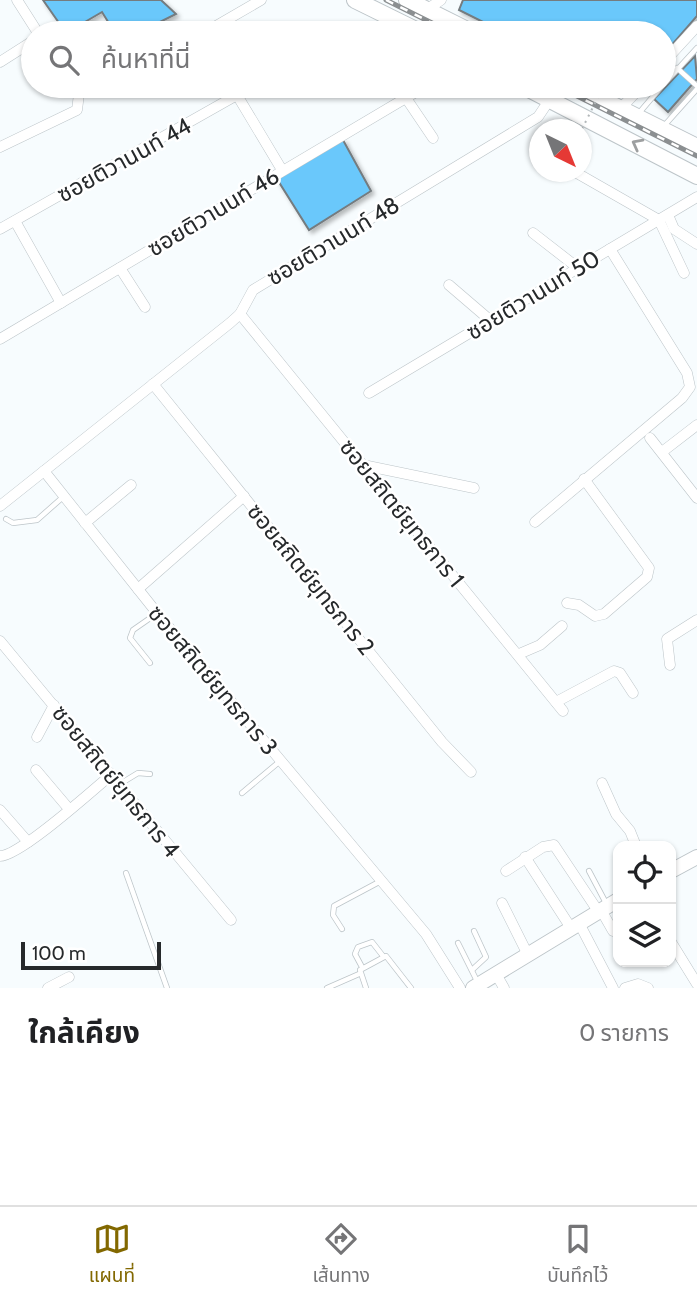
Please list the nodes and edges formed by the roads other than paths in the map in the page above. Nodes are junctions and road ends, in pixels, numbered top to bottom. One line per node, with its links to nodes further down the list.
1 (17, 0): 7 (street)
2 (261, 0): 8 (street)
3 (355, 0): 9 (main road)
4 (407, 0): 6 (main road)
5 (441, 0): 6 (street)
6 (426, 9): 10 (main road)
7 (30, 21)
8 (225, 21)
9 (398, 21)
10 (437, 21)
11 (697, 26): 14 (street)
12 (697, 48): 16 (lane)
13 (21, 49): 15 (street)
14 (676, 49)
15 (0, 62)
16 (677, 68): 17 (lane)
17 (697, 88): 28 (lane)
18 (78, 98): 30 (street)
19 (222, 98): 37 (street, ซอยติวานนท์ 44)
20 (240, 98): 32 (street)
21 (406, 98): 29 (street); 32 (street, ซอยติวานนท์ 46)
22 (600, 98): 26 (main road)
23 (631, 98): 26 (street)
24 (652, 98): 27 (lane)
25 (550, 99): 33 (main road, one-way to 25); 48 (street, ซอยติวานนท์ 48)
26 (621, 108): 27 (main road)
27 (636, 116): 28 (main road)
28 (662, 129): 31 (main road)
29 (433, 138)
30 (0, 147)
31 (697, 147)
32 (282, 170): 42 (street, ซอยติวานนท์ 46)
33 (697, 176)
34 (592, 181): 36 (street)
35 (697, 197): 36 (street, ซอยติวานนท์ 50)
36 (664, 218): 40 (street); 41 (street, ซอยติวานนท์ 50); 44 (street)
37 (15, 221): 38 (street, ซอยติวานนท์ 44); 46 (street)
38 (0, 229)
39 (533, 233): 43 (street)
40 (697, 244)
41 (610, 249): 43 (street, ซอยติวานนท์ 50); 58 (street)
42 (120, 268): 46 (street, ซอยติวานนท์ 46); 47 (street)
43 (578, 268): 49 (street, ซอยติวานนท์ 50)
44 (684, 273)
45 (449, 285): 49 (street)
46 (61, 303): 50 (street, ซอยติวานนท์ 46)
47 (145, 307)
48 (240, 314): 51 (street, ซอยติวานนท์ 48); 56 (street, ซอยสถิตย์ยุทธการ 1)
49 (491, 321): 52 (street, ซอยติวานนท์ 50)
50 (0, 339)
51 (153, 384): 57 (street, ซอยติวานนท์ 48); 62 (street, ซอยสถิตย์ยุทธการ 2)
52 (369, 393)
53 (697, 425): 55 (street)
54 (650, 438): 55 (street)
55 (662, 452): 63 (street)
56 (362, 465): 60 (street); 74 (street, ซอยสถิตย์ยุทธการ 1)
57 (44, 471): 61 (street, ซอยสถิตย์ยุทธการ 3); 64 (street, ซอยติวานนท์ 48)
58 (584, 479): 66 (street); 69 (street)
59 (131, 485): 67 (street)
60 (474, 488)
61 (64, 496): 65 (lane); 67 (street, ซอยสถิตย์ยุทธการ 3)
62 (244, 496): 68 (street); 84 (street, ซอยสถิตย์ยุทธการ 2)
63 (696, 496)
64 (0, 506)
65 (6, 519)
66 (535, 522)
67 (85, 523): 68 (street, ซอยสถิตย์ยุทธการ 3)
68 (138, 589): 70 (street, ซอยสถิตย์ยุทธการ 3)
69 (567, 603)
70 (157, 613): 75 (lane); 82 (street, ซอยสถิตย์ยุทธการ 3)
71 (697, 620): 76 (street)
72 (562, 626): 74 (street)
73 (0, 642): 79 (street, ซอยสถิตย์ยุทธการ 4)
74 (519, 654): 78 (street, ซอยสถิตย์ยุทธการ 1)
75 (150, 663)
76 (670, 665)
77 (633, 693): 78 (street)
78 (556, 702): 80 (street, ซอยสถิตย์ยุทธการ 1)
79 (54, 705): 81 (street); 85 (street, ซอยสถิตย์ยุทธการ 4)
80 (564, 711)
81 (37, 737)
82 (280, 761): 89 (lane); 101 (street, ซอยสถิตย์ยุทธการ 3)
83 (36, 769): 90 (street)
84 (471, 772)
85 (112, 774): 88 (street, ซอยสถิตย์ยุทธการ 4); 90 (street)
86 (150, 774): 88 (lane)
87 (602, 783): 92 (street)
88 (120, 785): 104 (street, ซอยสถิตย์ยุทธการ 4)
89 (242, 793)
90 (69, 809): 93 (street)
91 (0, 810): 93 (street)
92 (634, 841)
93 (28, 842): 94 (street)
94 (0, 856)
95 (525, 857): 98 (street); 103 (street); 105 (street)
96 (696, 859): 97 (main road)
97 (676, 869)
98 (506, 870)
99 (589, 871): 103 (lane)
100 (126, 873): 121 (lane)
101 (383, 884): 106 (lane); 125 (street, ซอยสถิตย์ยุทธการ 3)
102 (502, 903): 111 (street)
103 (606, 907): 105 (main road); 108 (street)
104 (231, 920)
105 (575, 925): 111 (main road); 127 (street)
106 (342, 929)
107 (474, 931): 114 (lane)
108 (613, 931)
109 (458, 943): 114 (lane)
110 (676, 950): 118 (street)
111 (528, 955): 116 (main road)
112 (383, 956): 113 (lane); 113 (lane); 124 (lane)
113 (362, 967): 115 (lane)
114 (472, 970): 119 (lane)
115 (359, 974): 122 (lane); 123 (lane)
116 (496, 974): 119 (main road); 126 (street)
117 (69, 977): 120 (street)
118 (697, 984)
119 (476, 986)
120 (48, 988)
121 (167, 988)
122 (327, 988)
123 (366, 988)
124 (411, 988)
125 (460, 988)
126 (504, 988)
127 (614, 988)
128 (625, 988): 129 (street)
129 (648, 988)

